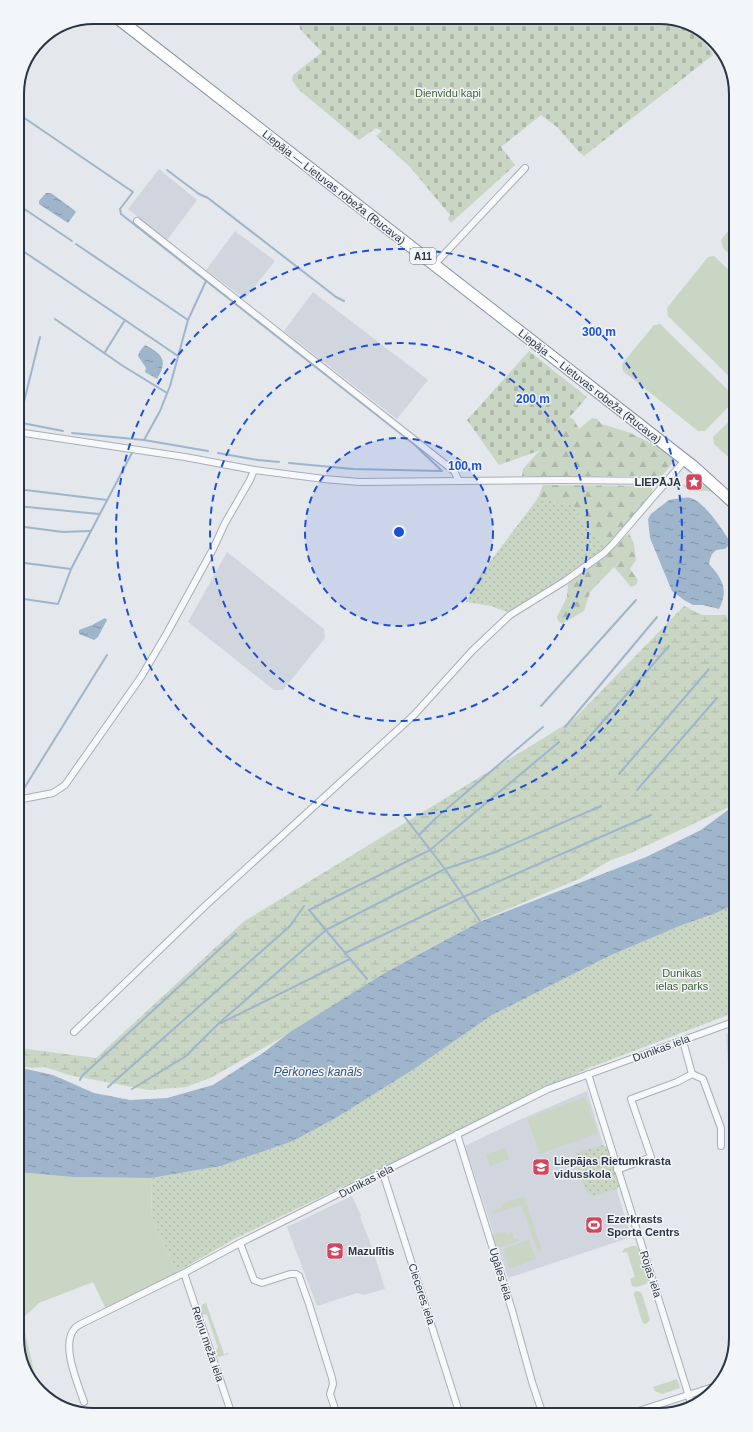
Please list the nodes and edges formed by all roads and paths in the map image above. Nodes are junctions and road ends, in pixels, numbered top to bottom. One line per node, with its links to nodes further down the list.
1 (125, 24): 4 (highway, Liepāja — Lietuvas robeža (Rucava) / A11)
2 (525, 168): 4 (street)
3 (137, 221): 8 (street)
4 (434, 264): 6 (highway, Liepāja — Lietuvas robeža (Rucava) / A11)
5 (24, 433): 7 (street)
6 (685, 460): 9 (street); 10 (highway, A11)
7 (254, 470): 8 (street); 11 (street)
8 (459, 481): 9 (street)
9 (664, 485): 13 (street)
10 (729, 499)
11 (24, 799)
12 (729, 1024): 14 (street, Dunikas iela)
13 (74, 1032)
14 (683, 1040): 15 (street, Dunikas iela); 16 (street)
15 (588, 1074): 17 (street, Dunikas iela); 19 (street, Rojas iela)
16 (692, 1074): 18 (street); 19 (street)
17 (457, 1134): 20 (street, Dunikas iela); 30 (street, Ugāles iela)
18 (721, 1146)
19 (617, 1170): 24 (street, Rojas iela)
20 (383, 1172): 21 (street, Dunikas iela); 29 (street, Cieceres iela)
21 (240, 1243): 22 (street, Dunikas iela); 28 (street)
22 (184, 1273): 26 (street, Dunikas iela); 27 (street, Reiņu meža iela)
23 (705, 1390): 24 (street)
24 (689, 1395): 25 (street, Rojas iela); 31 (street)
25 (691, 1401)
26 (84, 1402)
27 (230, 1408)
28 (335, 1408)
29 (458, 1408)
30 (541, 1408)
31 (648, 1408)

